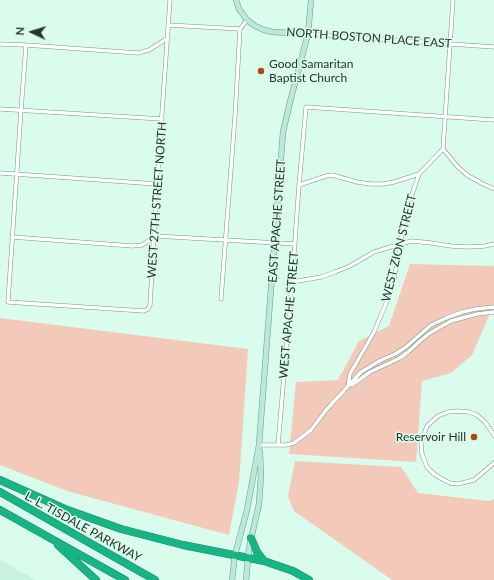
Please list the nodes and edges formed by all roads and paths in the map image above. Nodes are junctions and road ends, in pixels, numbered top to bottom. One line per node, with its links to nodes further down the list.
1 (170, 0): 6 (street, WEST 27TH STREET NORTH)
2 (236, 0): 5 (main road)
3 (311, 0): 8 (main road, EAST APACHE STREET)
4 (453, 0): 11 (street)
5 (247, 20): 7 (street); 8 (main road, NORTH BOSTON PLACE EAST)
6 (168, 25): 7 (street); 9 (street, WEST 27TH STREET NORTH)
7 (240, 29): 28 (street)
8 (308, 34): 11 (street, NORTH BOSTON PLACE EAST); 29 (main road, EAST APACHE STREET)
9 (168, 38): 12 (street); 17 (street, WEST 27TH STREET NORTH)
10 (0, 44): 12 (street)
11 (451, 44): 13 (street, NORTH BOSTON PLACE EAST); 16 (street)
12 (26, 45): 15 (street)
13 (494, 47)
14 (0, 109): 15 (street)
15 (21, 110): 17 (street); 21 (street)
16 (445, 116): 18 (street); 19 (street); 24 (street, EAST APACHE STREET)
17 (162, 119): 23 (street, WEST 27TH STREET NORTH)
18 (494, 120)
19 (443, 148): 22 (street); 25 (street)
20 (0, 173): 21 (street)
21 (16, 174): 23 (street); 27 (street)
22 (419, 174): 24 (street); 31 (street, WEST ZION STREET)
23 (157, 184): 26 (street, WEST 27TH STREET NORTH)
24 (299, 185): 30 (street, WEST APACHE STREET)
25 (494, 189)
26 (155, 236): 27 (street); 27 (street, WEST 27TH STREET NORTH); 28 (street)
27 (12, 237)
28 (225, 240): 29 (street); 34 (street)
29 (275, 244): 30 (street); 39 (main road, EAST APACHE STREET)
30 (295, 244): 33 (street, WEST APACHE STREET)
31 (400, 244): 32 (street); 33 (street); 37 (street, WEST ZION STREET)
32 (494, 244)
33 (292, 282): 40 (street, WEST APACHE STREET)
34 (221, 299)
35 (494, 307): 37 (street)
36 (494, 312): 37 (street)
37 (347, 388): 40 (street)
38 (494, 435): 41 (street)
39 (259, 445): 40 (street); 46 (main road, EAST APACHE STREET); 47 (main road, EAST APACHE STREET)
40 (278, 445)
41 (494, 463)
42 (0, 480): 47 (highway)
43 (0, 492): 52 (highway, L. L. TISDALE PARKWAY)
44 (0, 510): 45 (highway, L. L. TISDALE PARKWAY)
45 (50, 538): 50 (highway); 51 (highway, L. L. TISDALE PARKWAY)
46 (251, 538): 48 (main road, EAST APACHE STREET); 49 (highway)
47 (236, 555): 48 (highway); 53 (main road, EAST APACHE STREET)
48 (248, 558): 49 (highway); 54 (main road, EAST APACHE STREET)
49 (264, 561): 55 (highway)
50 (96, 580)
51 (125, 580)
52 (156, 580)
53 (232, 580)
54 (246, 580)
55 (309, 580)

